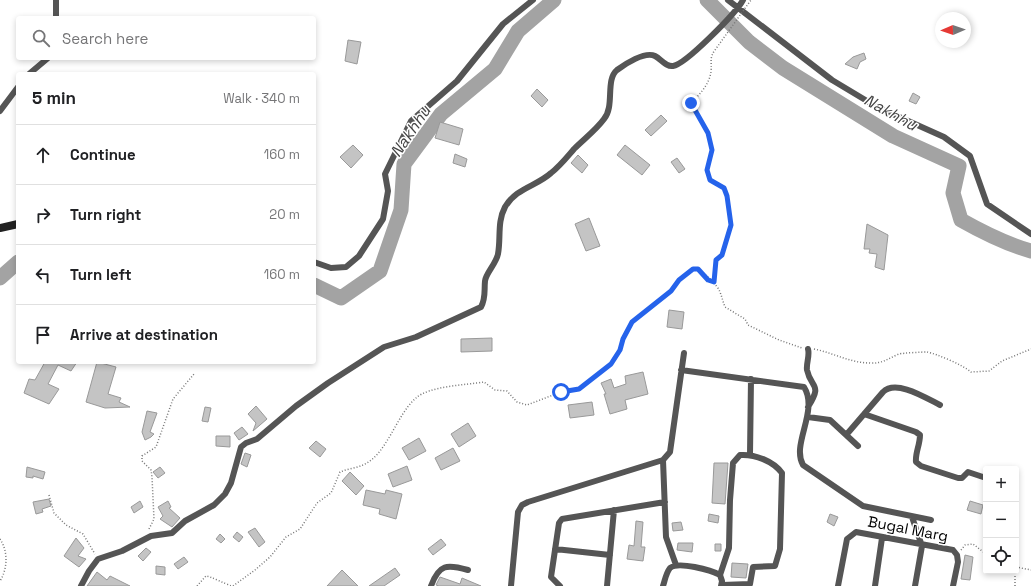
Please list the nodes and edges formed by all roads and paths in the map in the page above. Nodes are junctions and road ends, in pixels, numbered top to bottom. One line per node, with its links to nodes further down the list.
1 (56, 0): 7 (street)
2 (533, 0): 15 (street)
3 (728, 0): 6 (street)
4 (743, 0): 6 (street)
5 (751, 0): 16 (path, bridge)
6 (737, 10): 14 (street); 39 (street)
7 (56, 16)
8 (46, 60): 9 (street)
9 (31, 72)
10 (16, 90): 11 (street)
11 (0, 111)
12 (16, 224): 13 (street)
13 (0, 228)
14 (1031, 234)
15 (316, 263)
16 (714, 282): 17 (path); 55 (path)
17 (808, 349): 18 (path); 24 (street)
18 (1031, 349)
19 (684, 353): 20 (street)
20 (681, 370): 22 (street); 30 (street)
21 (194, 374): 39 (path)
22 (751, 379): 24 (street); 29 (street)
23 (940, 405): 25 (street)
24 (808, 407): 26 (street)
25 (864, 414): 27 (street); 31 (street)
26 (808, 417): 27 (street); 35 (street)
27 (847, 434): 28 (street)
28 (858, 446)
29 (750, 454): 50 (street); 61 (street)
30 (664, 460): 33 (street); 57 (street)
31 (983, 477)
32 (50, 495): 45 (path)
33 (665, 502): 34 (street); 46 (street)
34 (614, 510): 41 (street); 44 (street)
35 (912, 517): 36 (street); 40 (street)
36 (932, 520)
37 (882, 538): 40 (street, Bugal Marg); 62 (street, Bugal Marg); 63 (street)
38 (0, 539): 52 (path)
39 (139, 541): 45 (street)
40 (922, 546): 43 (street, Bugal Marg); 64 (street)
41 (555, 549): 44 (street); 58 (street)
42 (983, 552): 43 (path)
43 (957, 554): 65 (street, Bugal Marg)
44 (610, 555): 59 (street)
45 (98, 559): 53 (street)
46 (676, 565): 50 (street); 60 (street)
47 (1019, 567): 49 (path)
48 (468, 570): 56 (street)
49 (1031, 570)
50 (720, 574): 61 (street)
51 (1016, 574): 66 (path)
52 (0, 581)
53 (81, 586)
54 (197, 586): 55 (path)
55 (232, 586)
56 (431, 586)
57 (511, 586)
58 (560, 586)
59 (607, 586)
60 (663, 586)
61 (722, 586)
62 (838, 586)
63 (875, 586)
64 (915, 586)
65 (953, 586)
66 (1015, 586)

